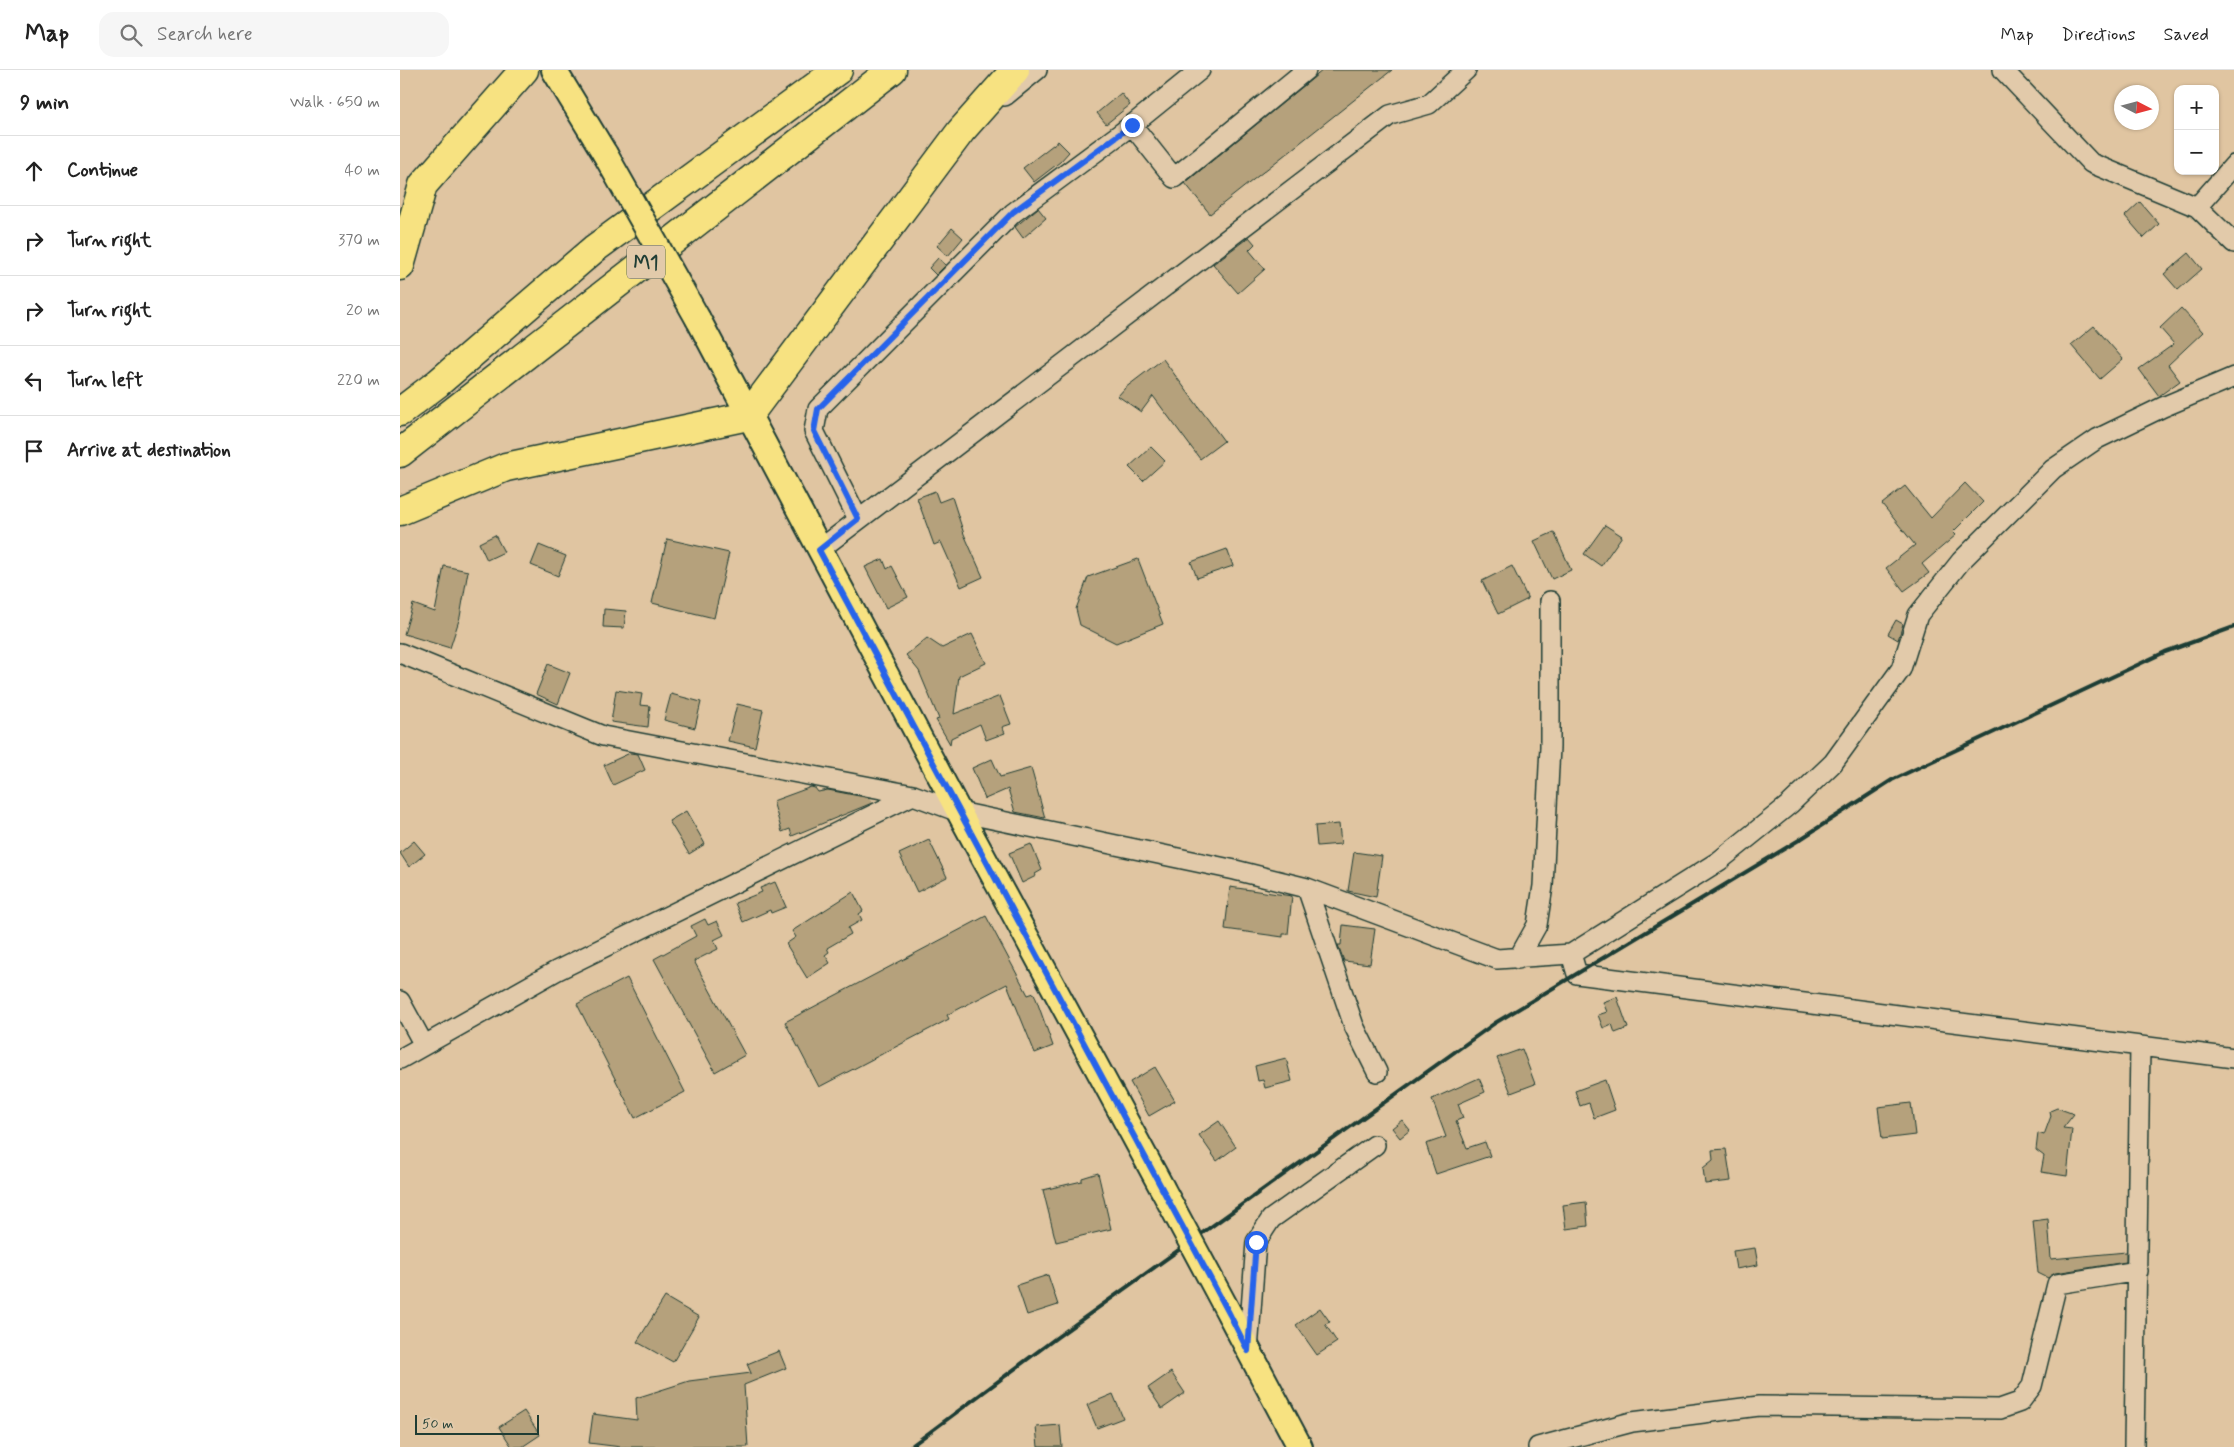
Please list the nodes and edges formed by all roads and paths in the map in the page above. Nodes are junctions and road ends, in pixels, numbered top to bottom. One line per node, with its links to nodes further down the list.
1 (524, 70): 16 (highway)
2 (554, 70): 19 (main road, bridge)
3 (838, 70): 18 (highway, M1)
4 (892, 70): 20 (highway, M1)
5 (1015, 70): 12 (highway)
6 (1037, 70): 12 (street)
7 (1200, 70): 11 (street)
8 (1306, 70): 11 (street)
9 (1466, 70): 22 (street)
10 (2003, 70): 14 (street)
11 (1132, 125): 22 (street)
12 (961, 131): 19 (highway)
13 (2234, 165): 14 (street)
14 (2197, 207): 15 (street)
15 (2234, 243)
16 (400, 266)
17 (2234, 377): 29 (street)
18 (400, 412)
19 (748, 416): 21 (highway); 23 (main road)
20 (400, 454)
21 (400, 511)
22 (858, 519): 23 (street)
23 (819, 550): 27 (main road)
24 (1550, 601): 30 (street)
25 (400, 653): 26 (street)
26 (913, 795): 27 (street); 32 (street)
27 (959, 812): 28 (street); 39 (main road, bridge)
28 (1307, 888): 30 (street); 36 (street)
29 (1571, 954): 30 (street); 33 (street)
30 (1518, 960)
31 (400, 1001): 32 (street)
32 (424, 1045): 35 (street)
33 (2140, 1047): 34 (street); 38 (street)
34 (2234, 1058)
35 (400, 1059)
36 (1377, 1072)
37 (1375, 1145): 39 (street)
38 (2138, 1271): 41 (street); 42 (street)
39 (1248, 1351): 40 (main road)
40 (1300, 1447)
41 (1538, 1447)
42 (2134, 1447)

